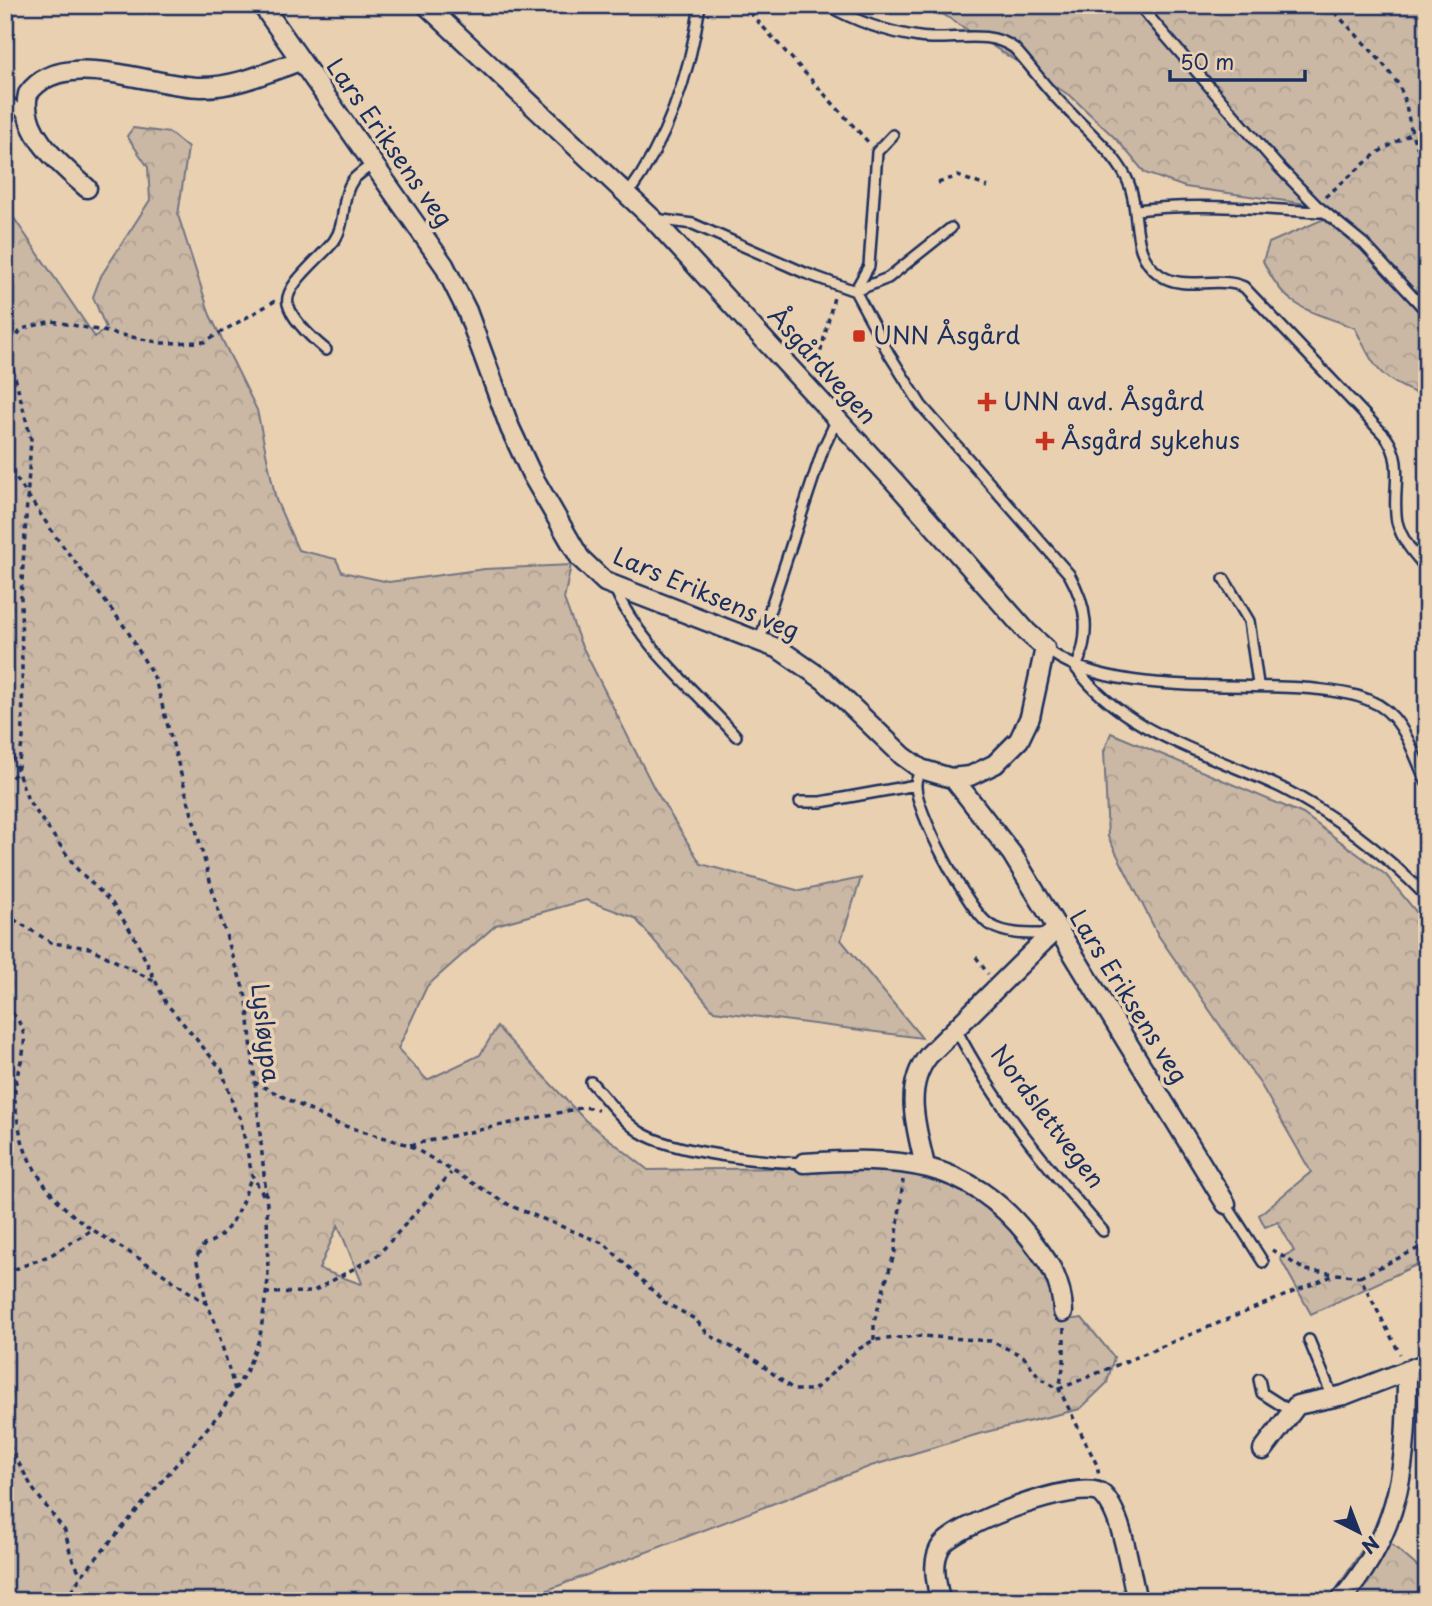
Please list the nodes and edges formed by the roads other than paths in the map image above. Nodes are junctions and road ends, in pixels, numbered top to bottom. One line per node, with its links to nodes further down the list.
1 (262, 5): 6 (street, Lars Eriksens veg)
2 (426, 5): 12 (street, Åsgårdvegen)
3 (700, 5): 12 (lane)
4 (827, 5): 13 (lane)
5 (1139, 5): 14 (lane)
6 (300, 61): 8 (street); 10 (street, Lars Eriksens veg)
7 (5, 97): 8 (lane)
8 (29, 120): 11 (street)
9 (893, 135): 17 (lane)
10 (374, 163): 19 (lane); 23 (street, Lars Eriksens veg)
11 (88, 188)
12 (628, 194): 15 (street, Åsgårdvegen)
13 (1137, 210): 14 (lane); 21 (lane)
14 (1325, 212): 18 (lane)
15 (653, 219): 17 (lane); 20 (street, Åsgårdvegen)
16 (951, 228): 17 (lane)
17 (855, 291): 26 (lane)
18 (1427, 312)
19 (326, 350)
20 (837, 419): 24 (lane); 25 (street, Åsgårdvegen)
21 (1427, 569)
22 (1224, 579): 27 (lane)
23 (614, 586): 24 (street, Lars Eriksens veg); 28 (lane)
24 (760, 640): 29 (street, Lars Eriksens veg)
25 (1045, 648): 26 (lane); 30 (street)
26 (1076, 668): 27 (lane); 33 (lane)
27 (1258, 684): 31 (lane)
28 (736, 736)
29 (918, 777): 30 (street, Lars Eriksens veg); 32 (lane); 34 (lane)
30 (953, 778): 34 (street, Lars Eriksens veg)
31 (1427, 783)
32 (800, 802)
33 (1427, 897)
34 (1054, 932): 35 (street); 39 (street, Lars Eriksens veg)
35 (956, 1029): 38 (street); 40 (lane, Nordslettvegen)
36 (591, 1082): 37 (lane)
37 (804, 1163): 38 (street)
38 (925, 1166): 42 (street)
39 (1226, 1204): 41 (lane)
40 (1103, 1231)
41 (1263, 1262)
42 (1063, 1312)
43 (1309, 1340): 47 (lane)
44 (1427, 1363): 45 (street)
45 (1407, 1370): 47 (street); 52 (street)
46 (1259, 1379): 48 (lane)
47 (1333, 1398): 48 (street)
48 (1290, 1411): 49 (street)
49 (1263, 1450)
50 (940, 1601): 51 (street)
51 (1137, 1601)
52 (1340, 1601)

